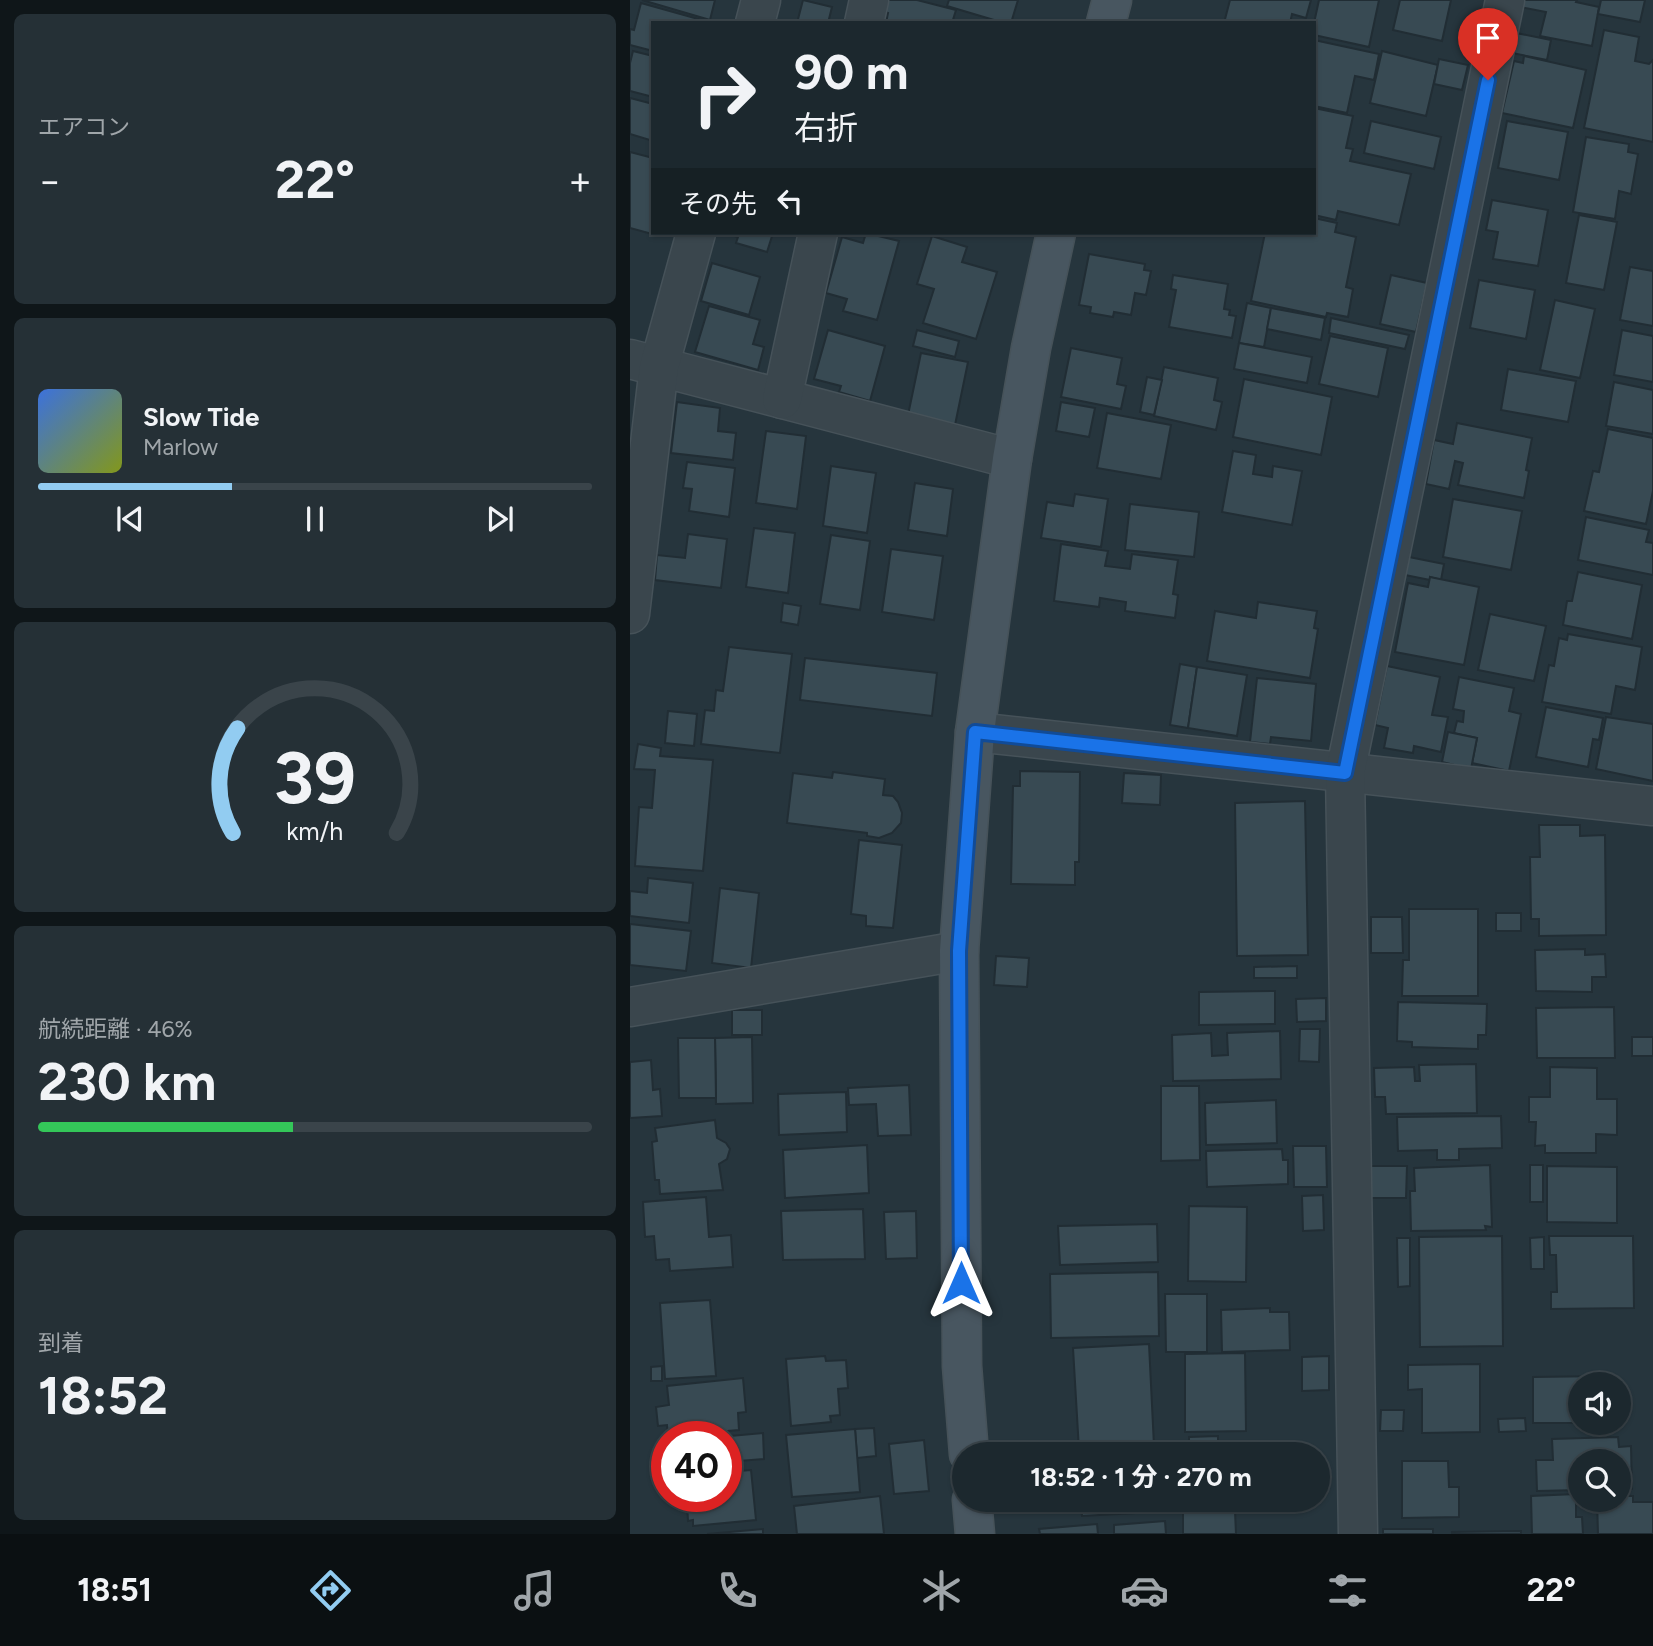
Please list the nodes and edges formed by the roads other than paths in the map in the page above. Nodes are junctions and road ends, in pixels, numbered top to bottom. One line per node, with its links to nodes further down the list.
1 (761, 0): 5 (street)
2 (869, 0): 6 (street)
3 (1112, 0): 7 (street)
4 (1505, 0): 16 (street)
5 (756, 21)
6 (864, 21)
7 (1107, 21)
8 (695, 235): 11 (street)
9 (818, 235): 12 (street)
10 (1056, 235): 13 (street)
11 (644, 363): 12 (street); 14 (street)
12 (782, 399): 13 (street)
13 (1012, 459): 15 (street)
14 (630, 614)
15 (975, 732): 16 (street); 18 (street)
16 (1345, 773): 17 (street); 23 (street)
17 (1653, 806)
18 (959, 951): 19 (street); 20 (street)
19 (630, 1007)
20 (968, 1442)
21 (973, 1512): 22 (street)
22 (975, 1534)
23 (1358, 1534)

